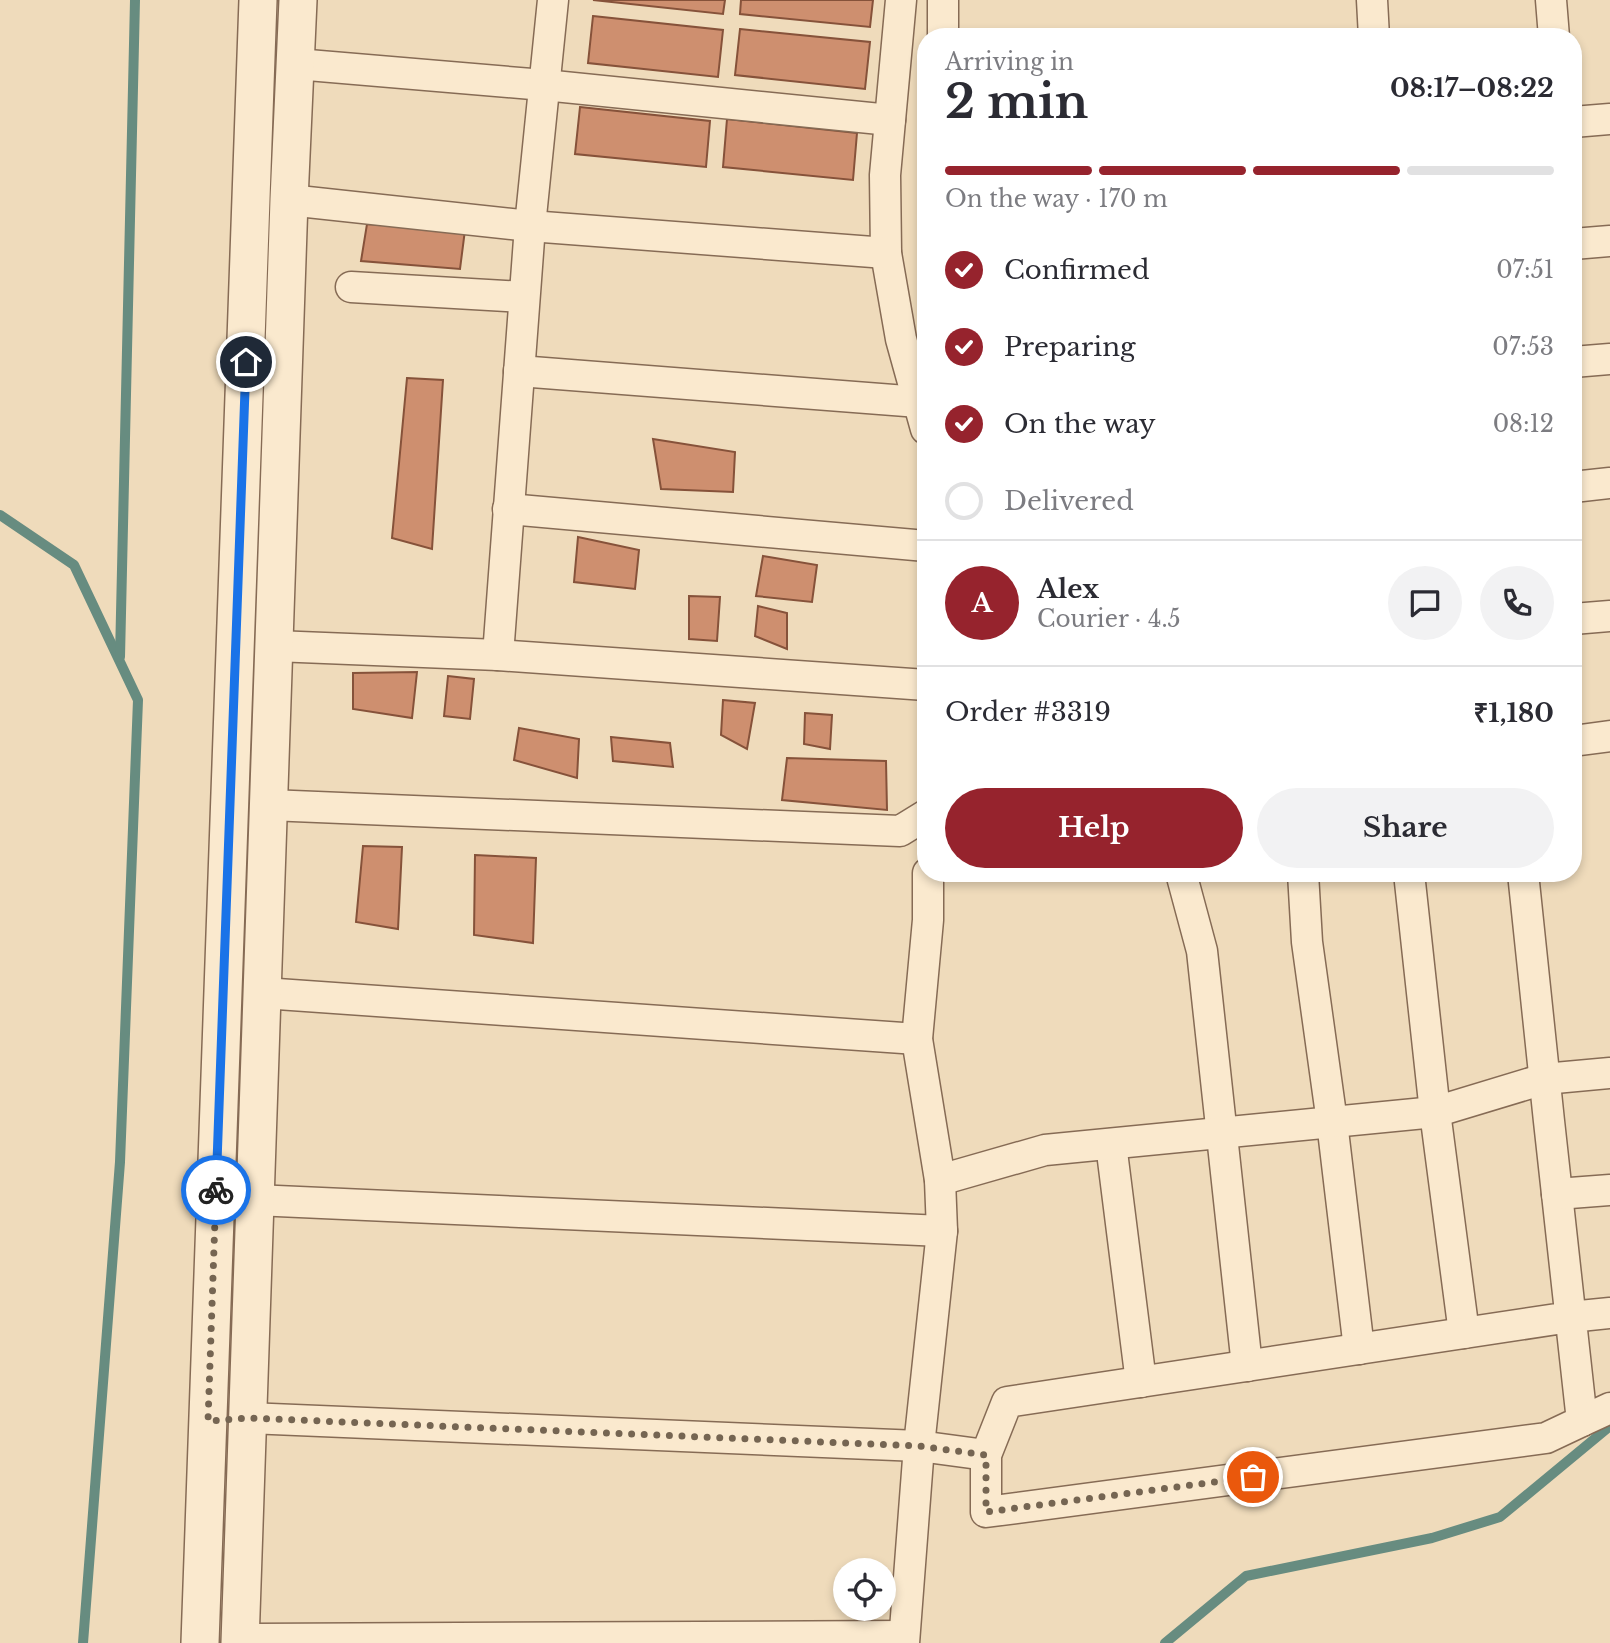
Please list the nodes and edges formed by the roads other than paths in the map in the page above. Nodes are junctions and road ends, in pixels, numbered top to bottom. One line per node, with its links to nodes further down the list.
1 (258, 0): 16 (street)
2 (298, 0): 11 (street)
3 (553, 0): 12 (street)
4 (901, 0): 14 (street)
5 (943, 0): 8 (street)
6 (1372, 0): 9 (street)
7 (1551, 0): 10 (street)
8 (943, 28)
9 (1374, 28)
10 (1553, 28)
11 (296, 64): 12 (street); 17 (street)
12 (544, 85): 14 (street); 18 (street)
13 (1610, 118): 15 (street)
14 (890, 120): 21 (street)
15 (1582, 121)
16 (252, 195): 17 (street); 68 (street)
17 (289, 200): 18 (street); 35 (street)
18 (530, 226): 21 (street); 23 (street)
19 (1610, 241): 20 (street)
20 (1582, 243)
21 (886, 253): 27 (street)
22 (351, 287): 23 (street)
23 (524, 297): 26 (street)
24 (1610, 359): 25 (street)
25 (1582, 361)
26 (519, 370): 28 (street); 31 (street)
27 (917, 398)
28 (917, 415)
29 (1610, 484): 30 (street)
30 (1582, 486)
31 (508, 509): 32 (street); 36 (street)
32 (917, 545)
33 (1610, 617): 34 (street)
34 (1582, 619)
35 (275, 646): 36 (street); 40 (street)
36 (498, 655): 37 (street)
37 (917, 684)
38 (1610, 737): 39 (street)
39 (1582, 740)
40 (270, 805): 41 (street); 47 (street)
41 (917, 821)
42 (928, 882): 48 (street)
43 (1183, 882): 53 (street)
44 (1304, 882): 52 (street)
45 (1410, 882): 51 (street)
46 (1524, 882): 50 (street)
47 (263, 993): 48 (street); 58 (street)
48 (917, 1039): 55 (street)
49 (1610, 1073): 50 (street)
50 (1544, 1079): 51 (street); 57 (street)
51 (1435, 1112): 52 (street); 62 (street)
52 (1332, 1122): 53 (street); 63 (street)
53 (1221, 1133): 54 (street); 64 (street)
54 (1111, 1144): 55 (street); 65 (street)
55 (940, 1180): 59 (street)
56 (1610, 1190): 57 (street)
57 (1557, 1195): 61 (street)
58 (256, 1200): 59 (street); 67 (street)
59 (942, 1231): 70 (street)
60 (1610, 1313): 61 (street)
61 (1570, 1317): 62 (street); 69 (street)
62 (1464, 1333): 63 (street)
63 (1359, 1349): 64 (street)
64 (1247, 1366): 65 (street)
65 (1141, 1382): 71 (street)
66 (1610, 1408): 69 (street)
67 (248, 1418): 68 (street); 70 (street); 74 (street)
68 (208, 1421): 73 (street)
69 (1582, 1421): 71 (street)
70 (919, 1446): 71 (street); 72 (street)
71 (986, 1455)
72 (904, 1639): 74 (street)
73 (200, 1641)
74 (240, 1641)

